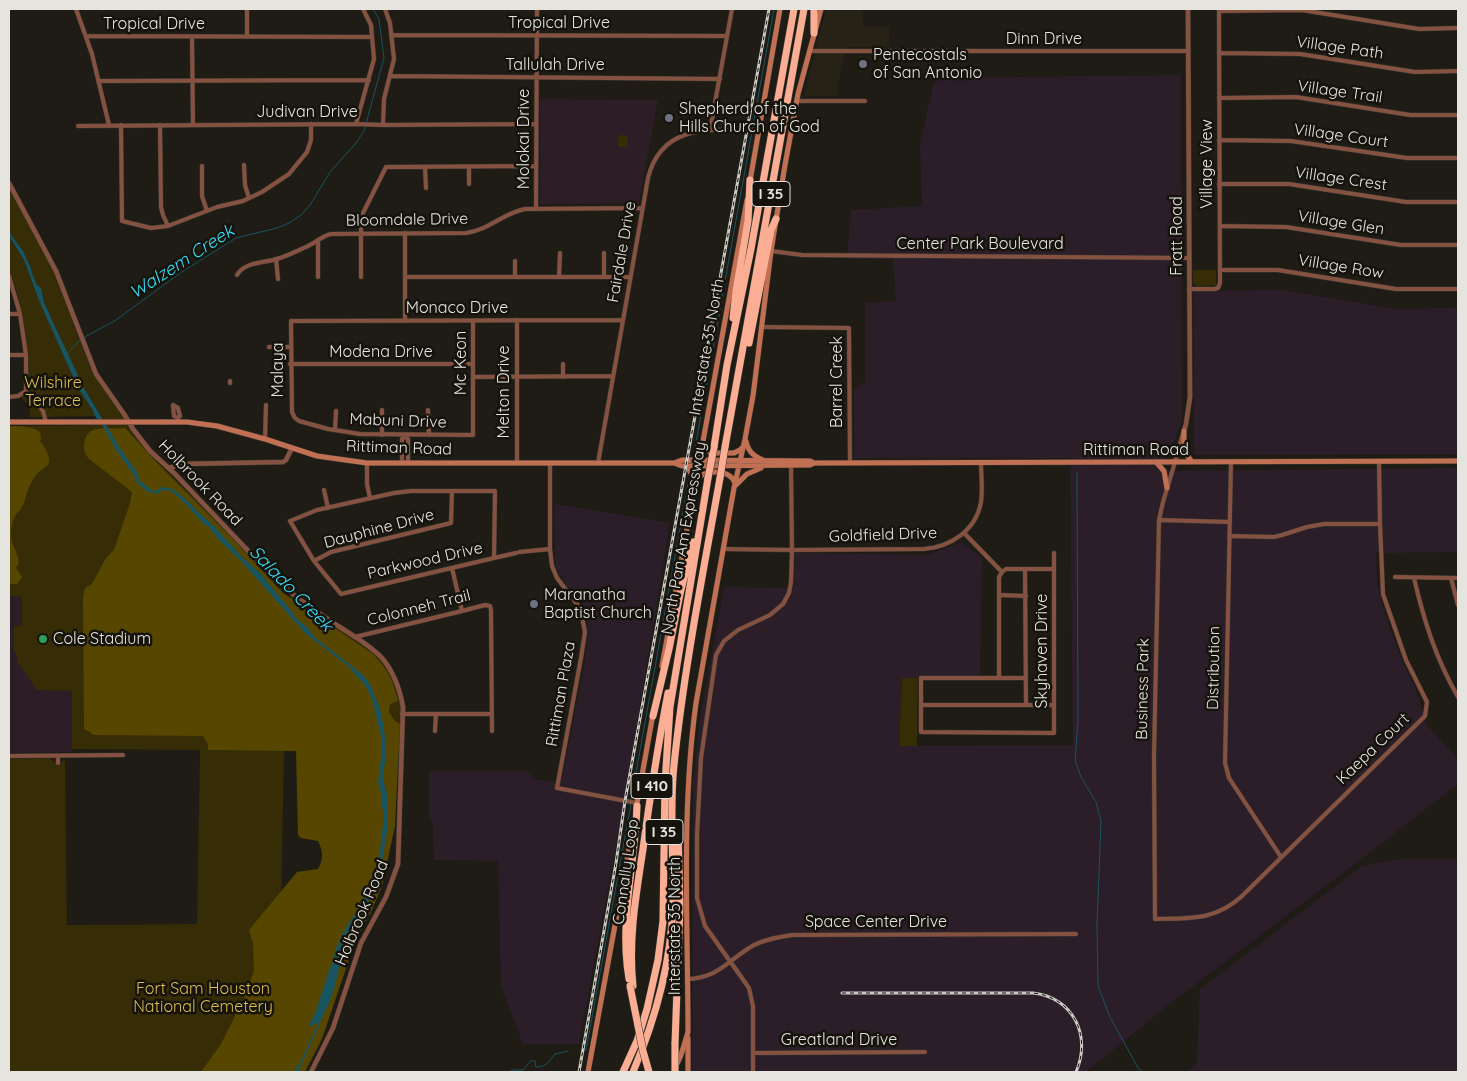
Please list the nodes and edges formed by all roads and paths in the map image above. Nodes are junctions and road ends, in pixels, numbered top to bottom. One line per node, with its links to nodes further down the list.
1 (76, 9): 17 (street)
2 (247, 9): 20 (street)
3 (362, 9): 21 (street)
4 (385, 9): 15 (street)
5 (537, 9): 16 (street, Molokai Drive)
6 (732, 9): 18 (street)
7 (780, 9): 46 (main road, Interstate 35 North)
8 (794, 9): 107 (highway, North Pan Am Expressway / I 35)
9 (804, 9): 112 (highway, North Pan Am Expressway / I 35)
10 (814, 9): 14 (highway)
11 (821, 9): 14 (main road, Interstate 35 North)
12 (1188, 9): 23 (street, Fratt Road)
13 (1458, 28): 24 (street, Village View)
14 (814, 33): 22 (main road, Interstate 35 North)
15 (391, 35): 16 (street, Tropical Drive); 26 (street)
16 (536, 35): 18 (street, Tropical Drive); 27 (street, Molokai Drive)
17 (86, 36): 19 (street, Tropical Drive); 29 (street)
18 (728, 36): 28 (street)
19 (192, 37): 20 (street, Tropical Drive); 30 (street)
20 (247, 37): 21 (street, Tropical Drive)
21 (372, 37): 31 (street)
22 (809, 50): 23 (street, Dinn Drive); 33 (main road, Interstate 35 North)
23 (1188, 51): 76 (street, Fratt Road)
24 (1219, 53): 25 (street, Village Path); 32 (street, Village View)
25 (1458, 71)
26 (390, 76): 27 (street, Tallulah Drive); 43 (street)
27 (536, 78): 28 (street, Tallulah Drive); 38 (street, Molokai Drive)
28 (720, 79): 45 (street)
29 (98, 80): 30 (street); 39 (street)
30 (193, 80): 31 (street); 42 (street)
31 (369, 80): 37 (street)
32 (1219, 98): 35 (street, Village Trail); 47 (street, Village View)
33 (797, 101): 34 (street); 66 (main road, Interstate 35 North)
34 (866, 101)
35 (1458, 115)
36 (311, 124): 37 (street, Judivan Drive); 42 (street, Judivan Drive); 61 (street)
37 (356, 124): 43 (street, Judivan Drive)
38 (536, 124): 43 (street, Judivan Drive); 51 (street, Molokai Drive)
39 (108, 125): 40 (street, Judivan Drive); 44 (street, Judivan Drive)
40 (121, 125): 41 (street, Judivan Drive); 67 (street)
41 (160, 125): 42 (street, Judivan Drive); 67 (street)
42 (193, 125)
43 (383, 125)
44 (78, 126)
45 (710, 130): 46 (street, Fairdale Drive); 63 (street, Fairdale Drive)
46 (754, 130): 54 (main road, Interstate 35 North)
47 (1219, 140): 48 (street, Village Court); 57 (street, Village View)
48 (1458, 158)
49 (244, 165): 61 (street)
50 (202, 166): 65 (street)
51 (536, 166): 53 (street); 64 (street, Molokai Drive)
52 (426, 167): 53 (street); 58 (street); 59 (street)
53 (469, 167): 56 (street)
54 (750, 180): 107 (highway); 130 (main road, Interstate 35 North)
55 (9, 183): 154 (street, Holbrook Road)
56 (469, 184)
57 (1220, 184): 62 (street, Village Crest); 68 (street, Village View)
58 (376, 187): 60 (street); 69 (street)
59 (426, 188)
60 (382, 190)
61 (249, 198): 65 (street)
62 (1458, 202)
63 (643, 208): 64 (street, Bloomdale Drive); 88 (street, Fairdale Drive)
64 (536, 209): 70 (street, Bloomdale Drive)
65 (207, 211): 67 (street)
66 (776, 219): 73 (main road, Interstate 35 North); 112 (highway)
67 (168, 226)
68 (1220, 226): 72 (street, Village Glen); 79 (street, Village View)
69 (361, 233): 70 (street, Bloomdale Drive); 71 (street, Bloomdale Drive); 83 (street)
70 (405, 233): 84 (street)
71 (318, 240): 77 (street, Bloomdale Drive); 82 (street)
72 (1458, 245)
73 (772, 251): 76 (street, Center Park Boulevard); 99 (main road, Interstate 35 North)
74 (560, 253): 86 (street)
75 (604, 253): 87 (street)
76 (1189, 258): 91 (street, Fratt Road)
77 (276, 259): 80 (street, Bloomdale Drive); 89 (street)
78 (515, 261): 85 (street)
79 (1220, 270): 90 (street, Village Row); 91 (street, Village View)
80 (237, 275)
81 (9, 276): 93 (street)
82 (318, 277)
83 (361, 277)
84 (405, 277): 85 (street); 97 (street)
85 (515, 277): 86 (street)
86 (559, 277): 87 (street)
87 (604, 277): 88 (street)
88 (630, 277): 96 (street, Fairdale Drive)
89 (278, 279)
90 (1458, 288)
91 (1189, 289): 123 (street, Fratt Road)
92 (9, 314): 93 (street)
93 (20, 314): 102 (street)
94 (291, 320): 97 (street, Monaco Drive); 101 (street, Malaya)
95 (517, 320): 96 (street, Monaco Drive); 98 (street, Monaco Drive); 110 (street, Melton Drive)
96 (622, 320): 108 (street, Fairdale Drive)
97 (404, 321): 98 (street, Monaco Drive)
98 (473, 321): 105 (street, Mc Keon)
99 (763, 327): 129 (main road, Interstate 35 North); 150 (street, Barrel Creek)
100 (269, 346): 101 (street)
101 (291, 347): 104 (street, Malaya)
102 (26, 355): 103 (street); 113 (street)
103 (9, 356)
104 (290, 364): 105 (street, Modena Drive); 119 (street, Malaya)
105 (473, 364): 109 (street, Mc Keon)
106 (563, 364): 111 (street)
107 (727, 365): 155 (highway, North Pan Am Expressway / I 35, bridge)
108 (613, 376): 111 (street); 145 (street, Fairdale Drive)
109 (473, 377): 110 (street); 127 (street, Mc Keon)
110 (517, 377): 111 (street); 143 (street, Melton Drive)
111 (563, 377)
112 (738, 380): 198 (highway, North Pan Am Expressway / I 35, bridge)
113 (26, 391): 114 (street); 121 (street)
114 (9, 397)
115 (266, 405): 128 (street)
116 (382, 410): 124 (street)
117 (428, 410): 125 (street)
118 (336, 411): 122 (street)
119 (295, 418): 122 (street, Mabuni Drive)
120 (9, 422): 121 (main road, Rittiman Road)
121 (46, 422): 128 (main road, Rittiman Road, bridge)
122 (336, 430): 124 (street, Mabuni Drive)
123 (1184, 430): 137 (street, Fratt Road); 138 (main road)
124 (382, 435): 126 (street, Mabuni Drive)
125 (429, 435): 126 (street, Mabuni Drive); 127 (street, Mabuni Drive)
126 (405, 436): 142 (street)
127 (473, 436)
128 (265, 439): 132 (main road, Rittiman Road)
129 (746, 439): 131 (main road, Interstate 35 North); 148 (main road)
130 (703, 442): 131 (main road); 133 (main road); 147 (main road, Interstate 35 North)
131 (743, 447): 151 (main road, Interstate 35 North)
132 (292, 448): 141 (main road, Rittiman Road); 154 (street)
133 (682, 460): 146 (main road, Rittiman Road); 147 (main road, Rittiman Road)
134 (1458, 461): 140 (main road, Rittiman Road)
135 (981, 462): 136 (main road, Rittiman Road); 150 (main road, Rittiman Road); 166 (street, Goldfield Drive)
136 (1156, 462): 137 (main road, Rittiman Road); 158 (main road)
137 (1175, 462): 138 (main road, Rittiman Road); 158 (street, Business Park)
138 (1193, 462): 139 (main road, Rittiman Road)
139 (1231, 462): 140 (main road, Rittiman Road); 164 (street, Distribution)
140 (1379, 462): 165 (street, Kaepa Court)
141 (367, 463): 142 (main road, Rittiman Road); 161 (street)
142 (405, 463): 143 (main road, Rittiman Road)
143 (517, 463): 144 (main road, Rittiman Road)
144 (550, 463): 145 (main road, Rittiman Road); 169 (street, Rittiman Plaza)
145 (598, 463): 146 (main road, Rittiman Road)
146 (674, 463): 152 (main road, Rittiman Road)
147 (698, 463): 151 (main road, Rittiman Road); 152 (main road, Rittiman Road); 156 (main road, Interstate 35 North)
148 (767, 463): 149 (main road, Rittiman Road); 151 (main road, Rittiman Road); 153 (main road, Rittiman Road); 157 (main road)
149 (814, 463): 150 (main road, Rittiman Road); 153 (main road, Rittiman Road)
150 (850, 463)
151 (740, 464): 157 (main road, Interstate 35 North)
152 (687, 466): 156 (main road)
153 (791, 466): 170 (street)
154 (169, 468): 187 (street, Holbrook Road)
155 (708, 478): 182 (highway, North Pan Am Expressway / I 35); 197 (highway)
156 (695, 481): 157 (main road); 197 (main road, Interstate 35 North)
157 (735, 486): 168 (main road, Interstate 35 North)
158 (1167, 488): 163 (street, Business Park)
159 (324, 490): 162 (street)
160 (452, 491): 161 (street); 172 (street); 173 (street, Dauphine Drive)
161 (370, 498): 162 (street)
162 (328, 508): 173 (street)
163 (1160, 520): 164 (street); 207 (street, Business Park)
164 (1230, 522): 167 (street, Distribution)
165 (1380, 524): 167 (street); 206 (street, Kaepa Court)
166 (964, 533): 170 (street, Goldfield Drive); 177 (street)
167 (1230, 536): 206 (street, Distribution)
168 (724, 548): 170 (street, Goldfield Drive); 210 (main road, Interstate 35 North)
169 (550, 549): 172 (street, Parkwood Drive); 205 (street, Rittiman Plaza)
170 (792, 550): 209 (street)
171 (1054, 553): 176 (street, Skyhaven Drive)
172 (494, 558): 174 (street, Parkwood Drive)
173 (314, 561): 174 (street, Parkwood Drive)
174 (452, 568): 186 (street)
175 (1025, 569): 176 (street); 177 (street); 184 (street)
176 (1054, 569): 193 (street, Skyhaven Drive)
177 (1002, 572): 183 (street)
178 (1394, 578): 179 (street)
179 (1414, 578): 180 (street); 190 (street)
180 (1451, 578): 181 (street); 185 (street)
181 (1458, 578)
182 (690, 588): 211 (highway, Connally Loop / I 410); 218 (highway, North Pan Am Expressway / I 35)
183 (999, 595): 184 (street); 188 (street)
184 (1026, 596): 189 (street)
185 (1458, 606)
186 (462, 611): 187 (street, Colonneh Trail); 196 (street, Colonneh Trail)
187 (355, 637): 194 (street, Holbrook Road)
188 (999, 678): 189 (street); 191 (street)
189 (1026, 678): 192 (street)
190 (1458, 697)
191 (921, 705): 192 (street); 193 (street, Skyhaven Drive)
192 (1026, 705): 193 (street)
193 (1054, 705)
194 (402, 714): 195 (street); 216 (street, Holbrook Road)
195 (436, 714): 196 (street); 199 (street)
196 (491, 714): 200 (street)
197 (652, 716): 205 (main road, Interstate 35 North)
198 (679, 718): 212 (highway, North Pan Am Expressway / I 35); 222 (highway, I 410, bridge)
199 (435, 731)
200 (492, 731)
201 (123, 755): 203 (street)
202 (9, 756): 203 (street)
203 (58, 756): 204 (street)
204 (58, 763)
205 (634, 803): 211 (highway); 217 (main road, Interstate 35 North)
206 (1281, 857): 207 (street, Kaepa Court)
207 (1155, 919)
208 (1076, 934): 209 (street, Space Center Drive)
209 (731, 962): 210 (street, Space Center Drive); 215 (street)
210 (688, 979): 213 (main road, Interstate 35 North)
211 (632, 986): 221 (highway, Connally Loop / I 410, bridge)
212 (659, 1000): 219 (highway, North Pan Am Expressway / I 35); 220 (highway)
213 (688, 1032): 222 (main road, Interstate 35 North); 223 (main road)
214 (924, 1052): 215 (street, Greatland Drive)
215 (753, 1053): 224 (street)
216 (311, 1072)
217 (588, 1072)
218 (623, 1072)
219 (633, 1072)
220 (637, 1072)
221 (650, 1072)
222 (674, 1072)
223 (688, 1072)
224 (753, 1072)

